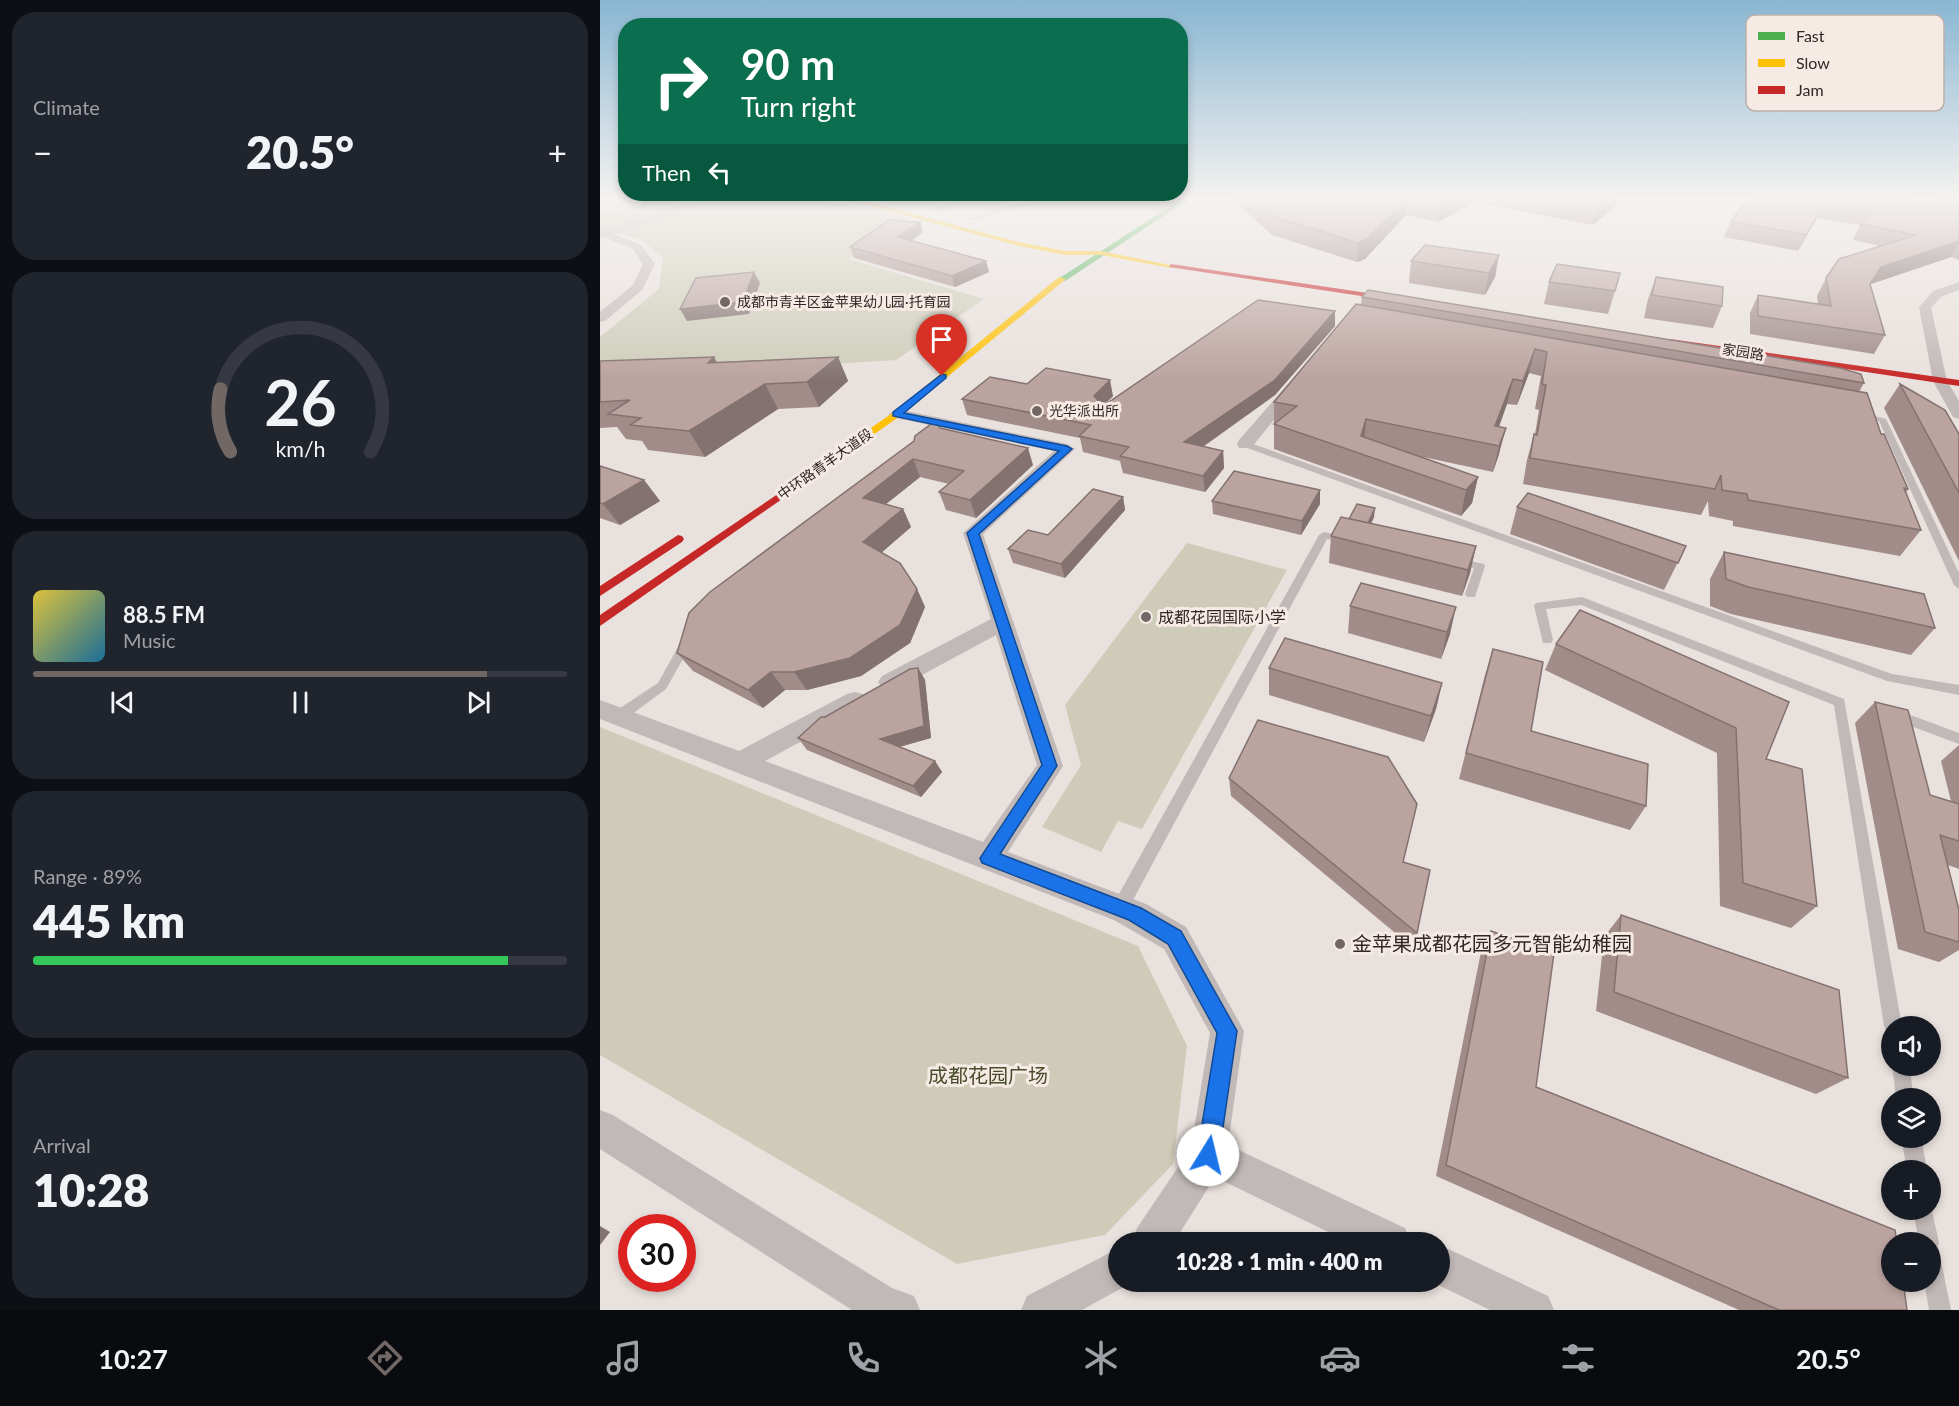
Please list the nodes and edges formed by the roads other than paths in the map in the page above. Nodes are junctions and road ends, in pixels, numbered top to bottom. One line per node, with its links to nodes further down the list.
1 (644, 257): 10 (street)
2 (1070, 257): 5 (main road)
3 (1095, 257): 16 (main road, 中环路青羊大道段)
4 (1122, 257): 7 (main road)
5 (1046, 274)
6 (1959, 286): 13 (street)
7 (1371, 295): 8 (main road); 9 (street)
8 (1416, 302)
9 (1355, 313)
10 (600, 318)
11 (1657, 339): 13 (main road, 家园路)
12 (1303, 374): 18 (street)
13 (1940, 381): 14 (main road, 家园路); 17 (street)
14 (1959, 383)
15 (1847, 412): 22 (lane)
16 (897, 414): 25 (main road, 中环路青羊大道段); 26 (street)
17 (1959, 414)
18 (1245, 444): 29 (lane)
19 (688, 533): 23 (main road)
20 (1357, 542): 35 (lane)
21 (1447, 559): 24 (lane)
22 (1959, 585)
23 (600, 592)
24 (1471, 594)
25 (600, 621)
26 (1002, 622): 33 (street); 34 (street)
27 (694, 629): 30 (lane)
28 (1546, 640): 36 (lane)
29 (1959, 690)
30 (609, 713): 33 (street)
31 (1896, 714): 32 (lane)
32 (1959, 739)
33 (739, 762): 34 (street)
34 (988, 858): 35 (street)
35 (1120, 908): 38 (street)
36 (1891, 1016)
37 (600, 1128): 44 (street)
38 (1208, 1155): 39 (street); 40 (street)
39 (1157, 1232)
40 (1370, 1232)
41 (1450, 1270): 46 (street)
42 (1108, 1274): 45 (street)
43 (1937, 1292): 47 (lane)
44 (900, 1310)
45 (1041, 1310)
46 (1534, 1310)
47 (1940, 1310)

